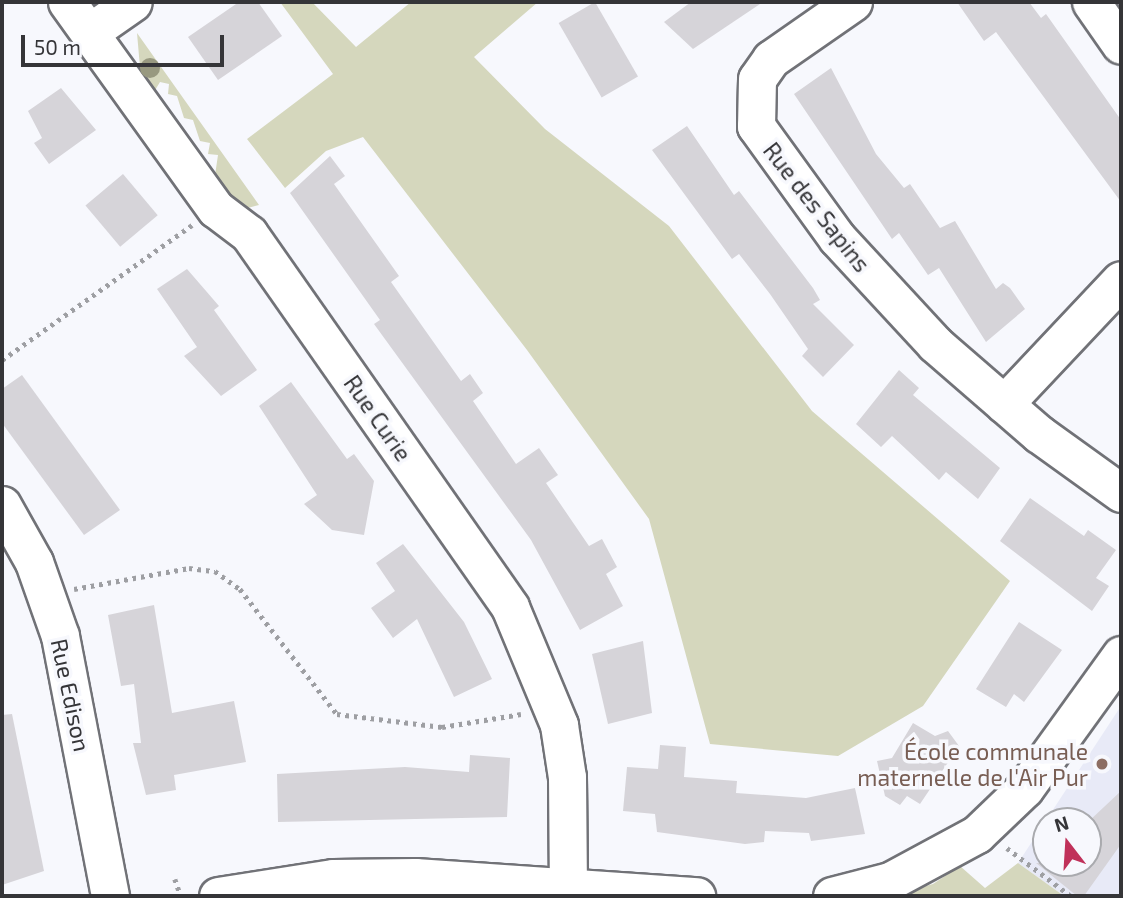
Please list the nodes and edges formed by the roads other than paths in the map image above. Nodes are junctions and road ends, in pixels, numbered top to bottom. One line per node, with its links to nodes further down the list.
1 (67, 2): 5 (street, Rue Curie)
2 (133, 2): 5 (street)
3 (853, 2): 8 (street, Rue des Sapins)
4 (1091, 2): 6 (street)
5 (90, 32): 12 (street, Rue Curie)
6 (1121, 45)
7 (1121, 280): 8 (street)
8 (1004, 404): 9 (street, Rue des Sapins)
9 (1121, 493)
10 (2, 505): 13 (street, Rue Edison)
11 (1116, 662): 16 (street)
12 (568, 886): 14 (street); 15 (street)
13 (110, 896)
14 (218, 896)
15 (696, 896)
16 (832, 896)

